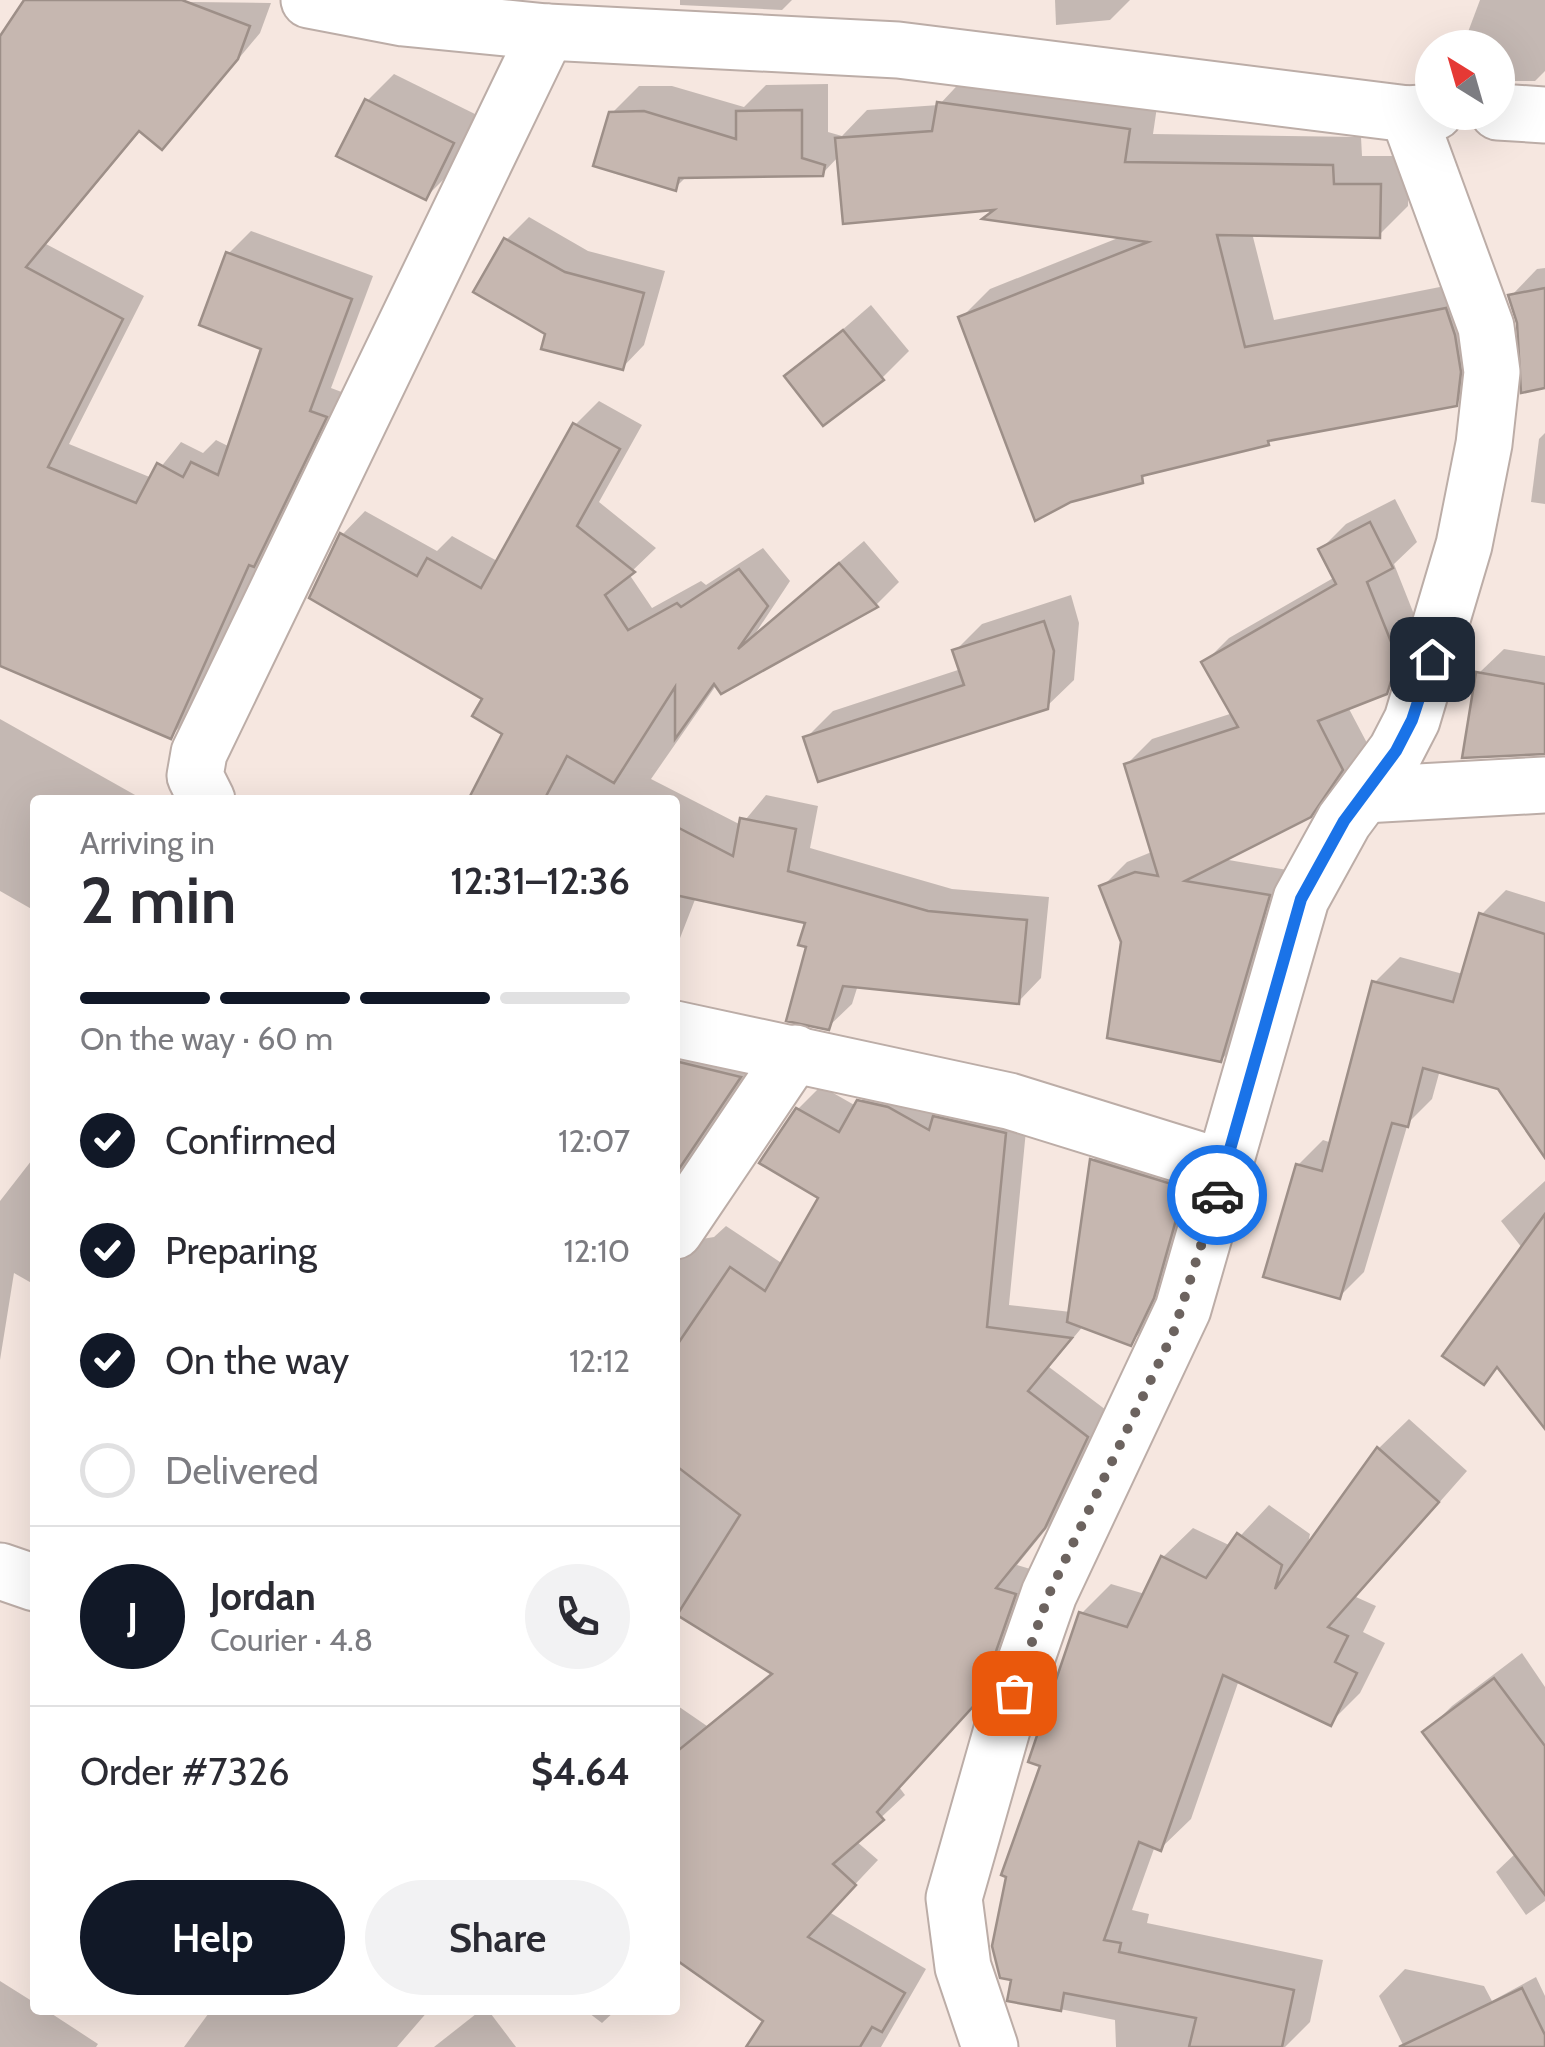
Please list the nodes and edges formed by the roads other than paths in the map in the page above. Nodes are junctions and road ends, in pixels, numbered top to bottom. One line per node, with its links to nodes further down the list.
1 (309, 0): 2 (street)
2 (547, 32): 3 (street); 8 (street)
3 (1415, 112)
4 (1515, 113): 5 (street)
5 (1545, 115)
6 (1426, 130): 9 (street)
7 (1545, 785): 9 (street)
8 (204, 795)
9 (1364, 796): 12 (street)
10 (680, 1031): 11 (street)
11 (795, 1053): 12 (street); 13 (street)
12 (1225, 1168): 16 (street)
13 (680, 1224)
14 (0, 1571): 15 (street)
15 (30, 1581)
16 (990, 2047)

